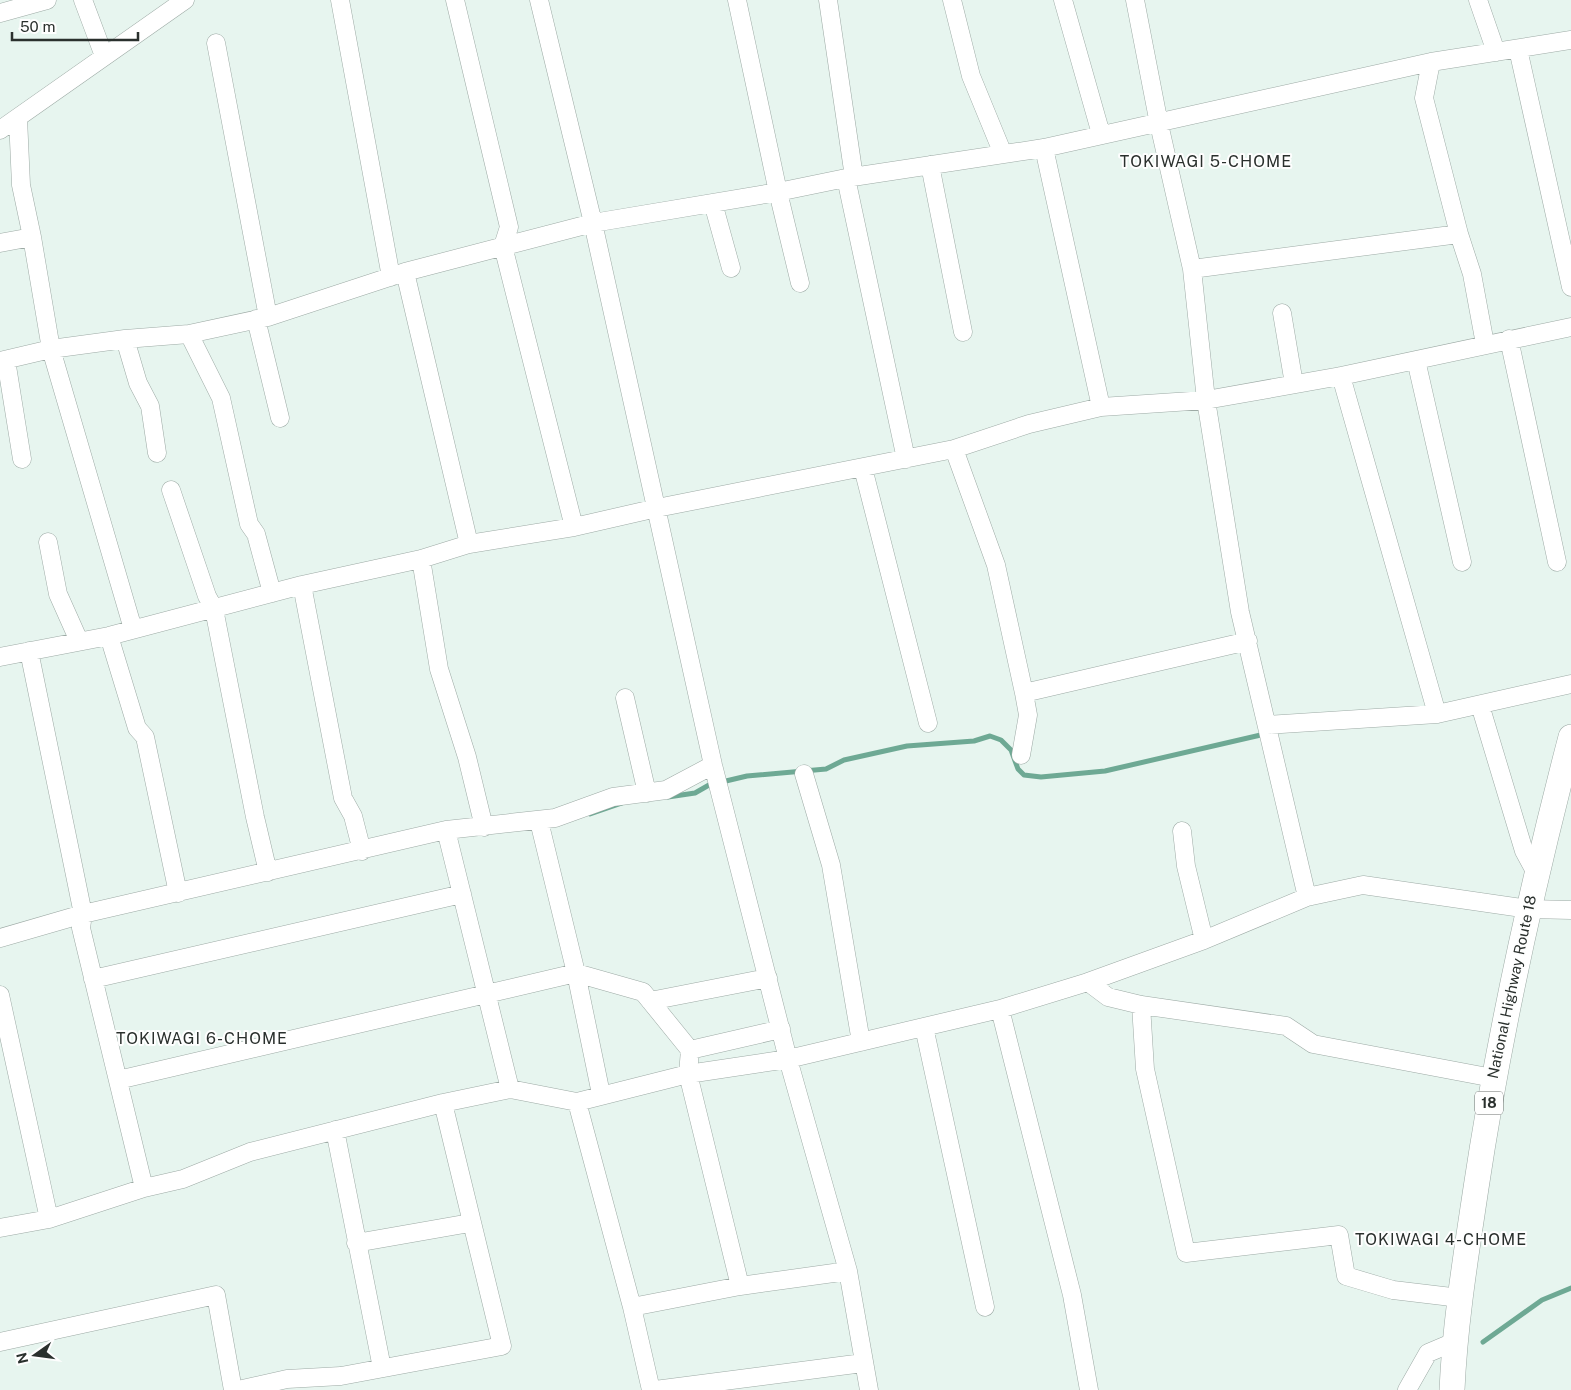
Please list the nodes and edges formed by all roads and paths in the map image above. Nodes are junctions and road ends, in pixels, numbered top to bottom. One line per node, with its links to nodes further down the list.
1 (46, 0): 13 (street)
2 (83, 0): 18 (street)
3 (185, 0): 18 (street)
4 (340, 0): 37 (street)
5 (455, 0): 34 (street)
6 (539, 0): 30 (street)
7 (737, 0): 28 (street)
8 (828, 0): 27 (street)
9 (952, 0): 25 (street)
10 (1063, 0): 23 (street)
11 (1135, 0): 21 (street)
12 (1478, 0): 17 (street)
13 (0, 13)
14 (1571, 40): 16 (street)
15 (216, 43): 41 (street)
16 (1518, 49): 17 (street); 39 (street)
17 (1496, 52): 19 (street)
18 (104, 56): 20 (street)
19 (1431, 62): 21 (street); 31 (street)
20 (18, 118): 22 (street); 32 (street)
21 (1159, 124): 23 (street); 36 (street)
22 (0, 130)
23 (1101, 134): 24 (street)
24 (1044, 148): 25 (street); 54 (street)
25 (1003, 154): 26 (street)
26 (930, 165): 27 (street); 43 (street)
27 (850, 178): 28 (street); 59 (street)
28 (778, 192): 29 (street); 38 (street)
29 (714, 203): 30 (street); 35 (street)
30 (593, 223): 34 (street); 62 (street)
31 (1459, 234): 36 (street); 47 (street)
32 (32, 237): 33 (street); 48 (street)
33 (0, 243)
34 (503, 246): 37 (street); 63 (street)
35 (731, 268)
36 (1192, 270): 53 (street)
37 (398, 275): 41 (street); 65 (street)
38 (800, 283)
39 (1571, 288)
40 (1282, 313): 52 (street)
41 (262, 318): 44 (street); 55 (street)
42 (1571, 326): 46 (street)
43 (963, 332)
44 (189, 334): 45 (street); 70 (street)
45 (124, 339): 48 (street); 57 (street)
46 (1509, 339): 47 (street); 68 (street)
47 (1485, 344): 49 (street)
48 (51, 350): 50 (street); 72 (street)
49 (1416, 360): 51 (street); 67 (street)
50 (3, 361): 58 (street)
51 (1341, 376): 52 (street); 82 (street)
52 (1294, 384): 53 (street)
53 (1206, 400): 54 (street); 75 (street)
54 (1101, 407): 56 (street)
55 (280, 418)
56 (954, 449): 59 (street); 79 (street)
57 (157, 453)
58 (22, 459)
59 (906, 459): 60 (street)
60 (863, 468): 62 (street); 83 (street)
61 (171, 490): 71 (street)
62 (657, 508): 63 (street); 87 (street)
63 (574, 527): 65 (street)
64 (48, 542): 74 (street)
65 (469, 544): 66 (street)
66 (420, 559): 69 (street); 91 (street)
67 (1462, 562)
68 (1557, 562)
69 (302, 585): 70 (street); 94 (street)
70 (272, 593): 71 (street)
71 (214, 609): 72 (street); 95 (street)
72 (133, 629): 73 (street)
73 (109, 636): 74 (street); 97 (street)
74 (79, 641): 76 (street)
75 (1248, 641): 79 (street); 84 (street)
76 (29, 651): 77 (street); 102 (street)
77 (0, 657)
78 (1571, 684): 81 (street)
79 (1024, 693): 86 (street)
80 (625, 698): 89 (street)
81 (1480, 705): 82 (street); 96 (street)
82 (1437, 714): 84 (street)
83 (928, 723)
84 (1267, 725): 99 (street)
85 (1571, 737): 96 (highway, National Highway Route 18 / 18)
86 (1021, 755)
87 (713, 765): 89 (street); 106 (street)
88 (804, 774): 116 (street)
89 (647, 792): 90 (street)
90 (539, 821): 91 (street); 105 (street)
91 (484, 827): 92 (street)
92 (446, 830): 94 (street); 98 (street)
93 (1182, 831): 104 (street)
94 (362, 851): 95 (street)
95 (268, 872): 97 (street)
96 (1536, 873): 100 (highway, National Highway Route 18 / 18)
97 (178, 893): 102 (street)
98 (462, 894): 107 (street); 109 (street)
99 (1307, 897): 100 (street); 104 (street)
100 (1529, 909): 101 (street); 120 (highway, National Highway Route 18 / 18)
101 (1571, 910)
102 (84, 914): 103 (street); 107 (street)
103 (0, 938)
104 (1204, 940): 108 (street)
105 (576, 973): 109 (street); 111 (street); 123 (street)
106 (768, 978): 111 (street); 115 (street)
107 (94, 979): 121 (street)
108 (1088, 982): 112 (street); 113 (street)
109 (486, 993): 121 (street); 122 (street)
110 (0, 995): 128 (street)
111 (650, 1001): 117 (street)
112 (1141, 1005): 120 (street); 134 (street)
113 (1000, 1009): 114 (street); 147 (street)
114 (924, 1027): 116 (street); 136 (street)
115 (781, 1030): 117 (street); 118 (street)
116 (861, 1042): 118 (street)
117 (690, 1050): 119 (street)
118 (788, 1058): 119 (street); 132 (street)
119 (688, 1074): 123 (street); 133 (street)
120 (1493, 1078): 134 (highway, National Highway Route 18 / 18)
121 (118, 1080): 127 (street)
122 (510, 1089): 124 (street); 125 (street)
123 (601, 1094): 125 (street)
124 (443, 1102): 126 (street); 129 (street)
125 (577, 1102): 135 (street)
126 (335, 1130): 127 (street); 131 (street)
127 (144, 1188): 128 (street)
128 (49, 1219): 130 (street)
129 (470, 1223): 131 (street); 140 (street)
130 (0, 1228)
131 (356, 1242): 140 (street)
132 (848, 1271): 133 (street); 139 (street)
133 (740, 1286): 135 (street)
134 (1460, 1298): 138 (highway, National Highway Route 18 / 18)
135 (632, 1307): 144 (street)
136 (985, 1307)
137 (0, 1342): 142 (street)
138 (1454, 1342): 148 (street); 149 (highway, National Highway Route 18 / 18)
139 (863, 1363): 145 (street); 146 (street)
140 (382, 1368): 141 (street)
141 (288, 1384): 143 (street)
142 (234, 1390)
143 (238, 1390)
144 (651, 1390)
145 (655, 1390)
146 (868, 1390)
147 (1089, 1390)
148 (1407, 1390)
149 (1452, 1390)

